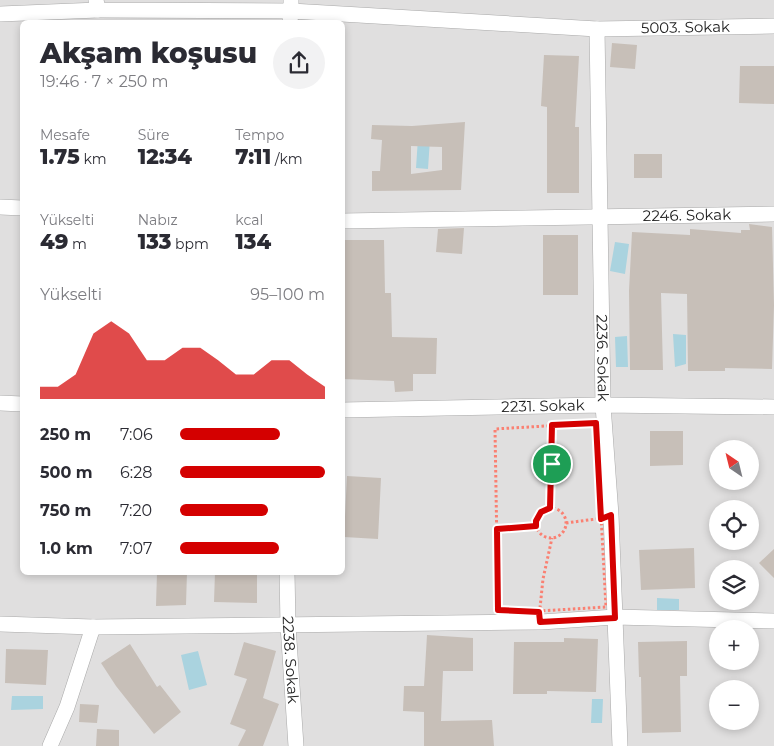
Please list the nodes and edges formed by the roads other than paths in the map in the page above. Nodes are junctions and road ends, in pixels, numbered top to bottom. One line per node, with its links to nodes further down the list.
1 (97, 5): 2 (street, 5003. Sokak); 3 (street, 5003. Sokak)
2 (291, 11): 5 (street, 5003. Sokak)
3 (0, 14)
4 (774, 26): 5 (street, 5003. Sokak)
5 (597, 29): 9 (street, 2236. Sokak)
6 (0, 207): 7 (street)
7 (20, 208)
8 (774, 214): 9 (street, 2246. Sokak)
9 (600, 217): 10 (street, 2246. Sokak); 13 (street, 2236. Sokak)
10 (345, 221)
11 (0, 403): 12 (street)
12 (20, 404)
13 (603, 405): 14 (street, 2231. Sokak); 15 (street, 2231. Sokak); 17 (street, 2236. Sokak)
14 (774, 407)
15 (345, 410)
16 (287, 575): 20 (street, 2238. Sokak)
17 (615, 618): 18 (street); 20 (street); 24 (street, 2236. Sokak)
18 (774, 621)
19 (0, 624): 21 (street)
20 (288, 625): 21 (street); 23 (street, 2238. Sokak)
21 (93, 628): 22 (street)
22 (50, 746)
23 (296, 746)
24 (620, 746)

